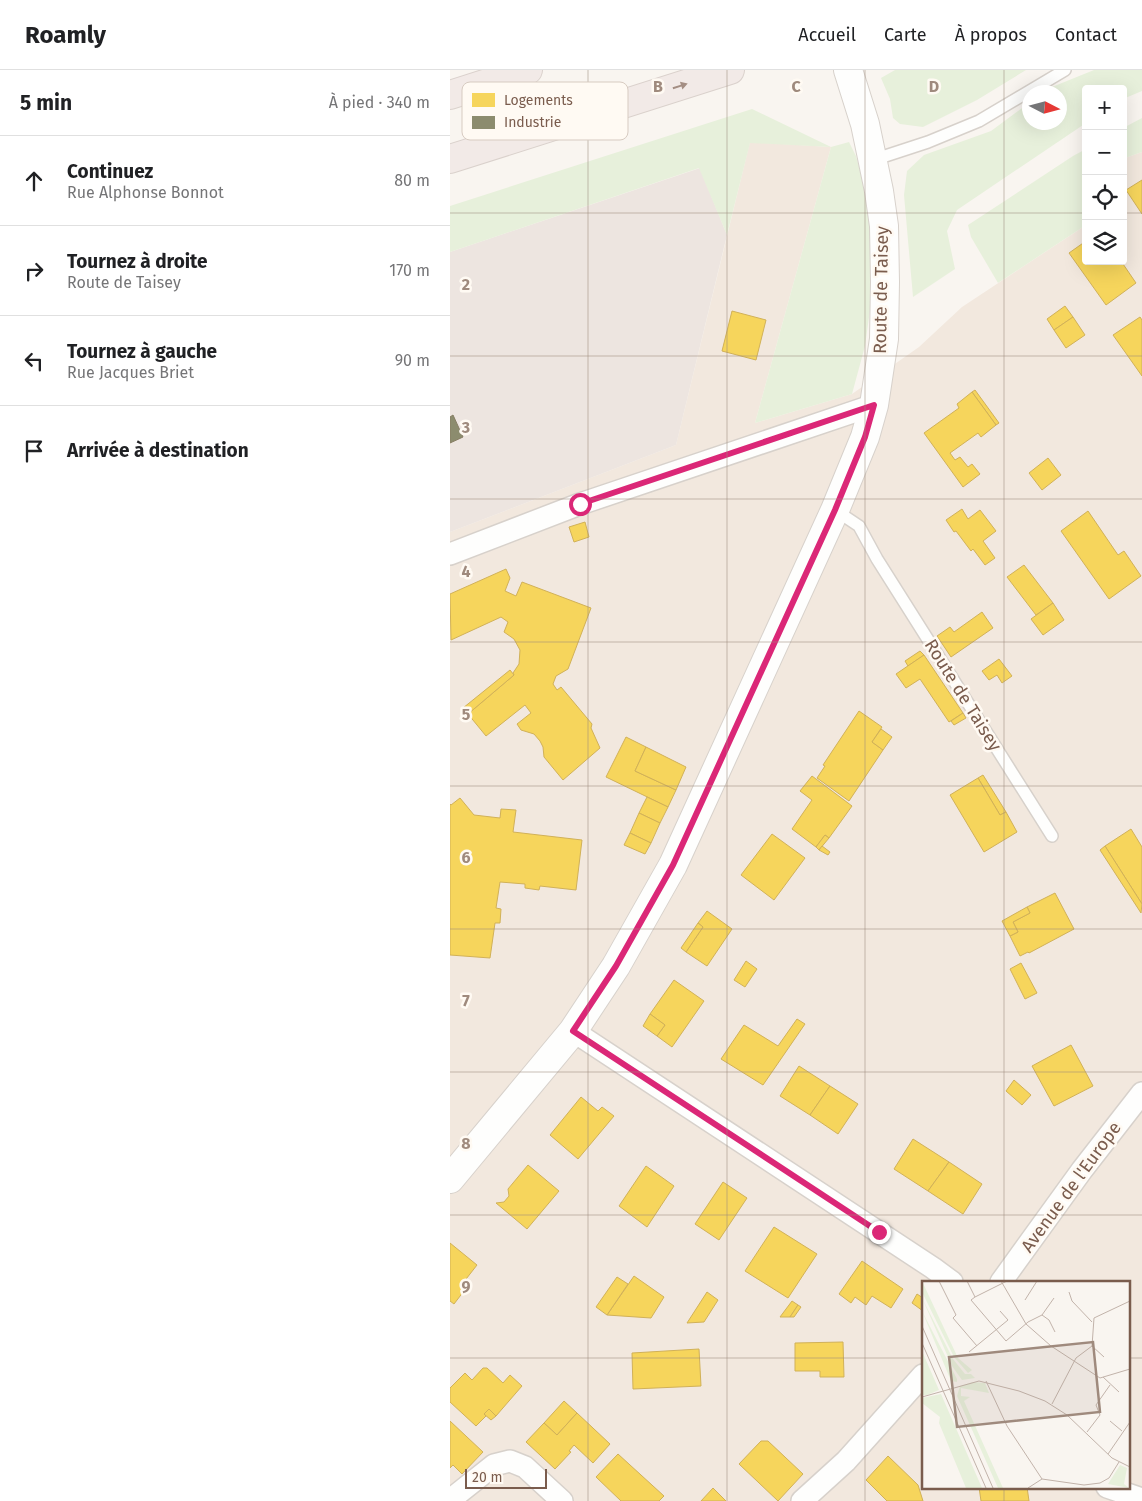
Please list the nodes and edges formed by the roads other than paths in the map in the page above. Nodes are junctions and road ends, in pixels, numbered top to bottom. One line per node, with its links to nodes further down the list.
1 (528, 70): 5 (highway)
2 (730, 70): 8 (highway, one-way to 2)
3 (848, 70): 11 (street, Route de Taisey)
4 (1065, 70): 11 (lane)
5 (489, 82)
6 (462, 90): 7 (highway)
7 (450, 94)
8 (628, 102)
9 (510, 140): 10 (highway, one-way to 9)
10 (450, 159)
11 (873, 160): 12 (street, Route de Taisey)
12 (874, 405): 13 (street, Route de Taisey); 14 (street)
13 (835, 510): 15 (lane, Route de Taisey); 16 (street, Route de Taisey)
14 (450, 554)
15 (1052, 836)
16 (573, 1031): 18 (street, Route de Taisey); 19 (street)
17 (1142, 1093): 20 (street, Avenue de l'Europe)
18 (450, 1179)
19 (951, 1281)
20 (1002, 1281)
21 (922, 1376): 26 (street)
22 (1107, 1488): 23 (street); 27 (street)
23 (1142, 1499)
24 (450, 1500): 25 (street)
25 (562, 1501)
26 (802, 1501)
27 (1093, 1501)

